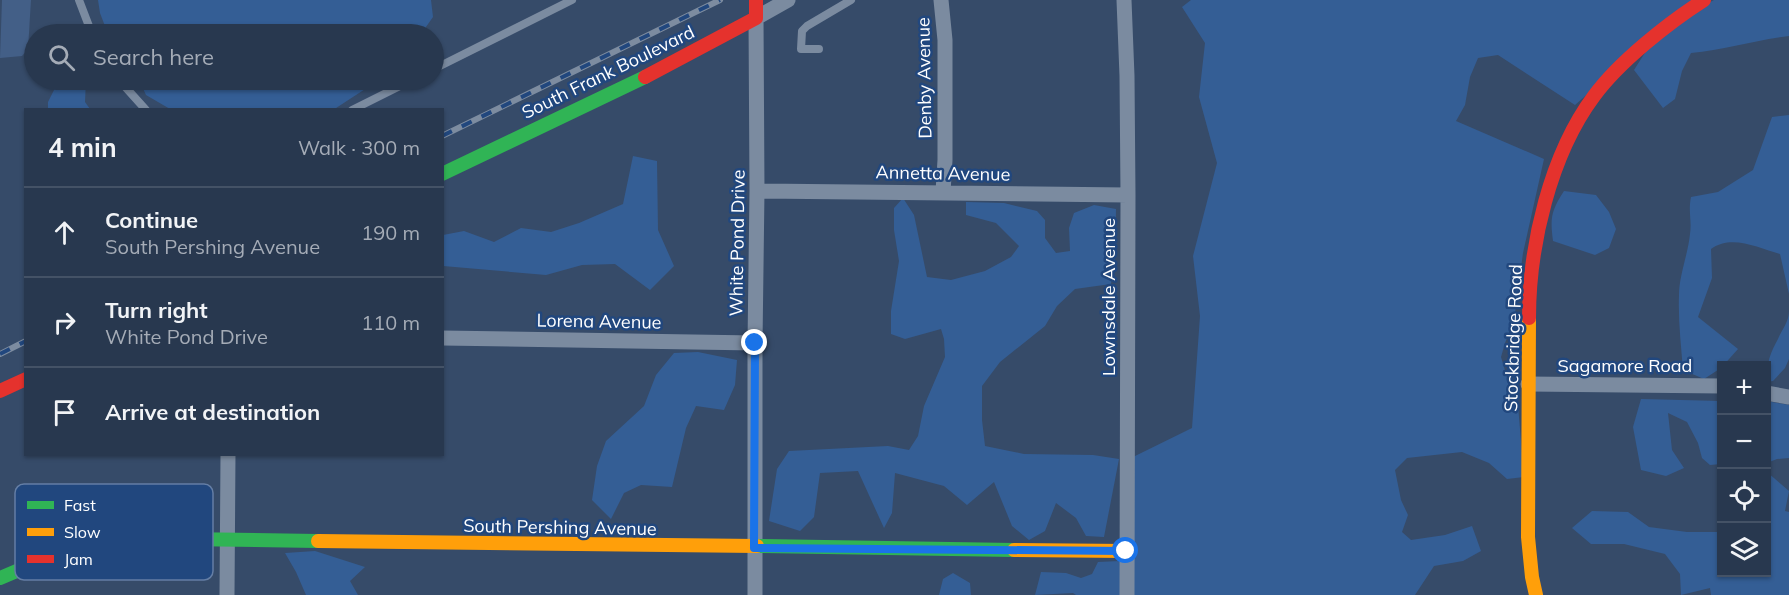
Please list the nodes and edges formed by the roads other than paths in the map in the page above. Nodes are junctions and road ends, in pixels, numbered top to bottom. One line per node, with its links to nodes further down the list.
1 (79, 0): 10 (lane)
2 (572, 0): 12 (lane)
3 (756, 0): 9 (street, White Pond Drive)
4 (788, 0): 9 (street, South Frank Boulevard)
5 (851, 0): 11 (lane)
6 (941, 0): 19 (street, Denby Avenue)
7 (1124, 0): 20 (street, Lownsdale Avenue)
8 (1704, 0): 24 (street, Stockbridge Road)
9 (756, 18): 17 (street, South Frank Boulevard); 18 (street, White Pond Drive)
10 (88, 24)
11 (819, 49)
12 (444, 64)
13 (128, 90): 15 (lane)
14 (392, 90): 16 (lane)
15 (144, 108)
16 (356, 108)
17 (444, 173)
18 (757, 191): 19 (street, Annetta Avenue); 22 (street, White Pond Drive)
19 (943, 192): 20 (street, Annetta Avenue)
20 (1128, 195): 33 (street, Lownsdale Avenue)
21 (444, 338): 22 (street, Lorena Avenue)
22 (755, 343): 32 (street, White Pond Drive)
23 (24, 379): 26 (street)
24 (1528, 384): 25 (street, Sagamore Road); 39 (street, Stockbridge Road)
25 (1717, 386)
26 (0, 391)
27 (1771, 394): 28 (street)
28 (1789, 397)
29 (228, 456): 31 (street)
30 (213, 540): 31 (street, South Pershing Avenue)
31 (227, 540): 32 (street, South Pershing Avenue); 36 (street)
32 (754, 548): 33 (street, South Pershing Avenue); 37 (street, White Pond Drive)
33 (1126, 551): 38 (street, Lownsdale Avenue)
34 (15, 571): 35 (street, South Pershing Avenue)
35 (0, 578)
36 (227, 595)
37 (755, 595)
38 (1127, 595)
39 (1536, 595)

